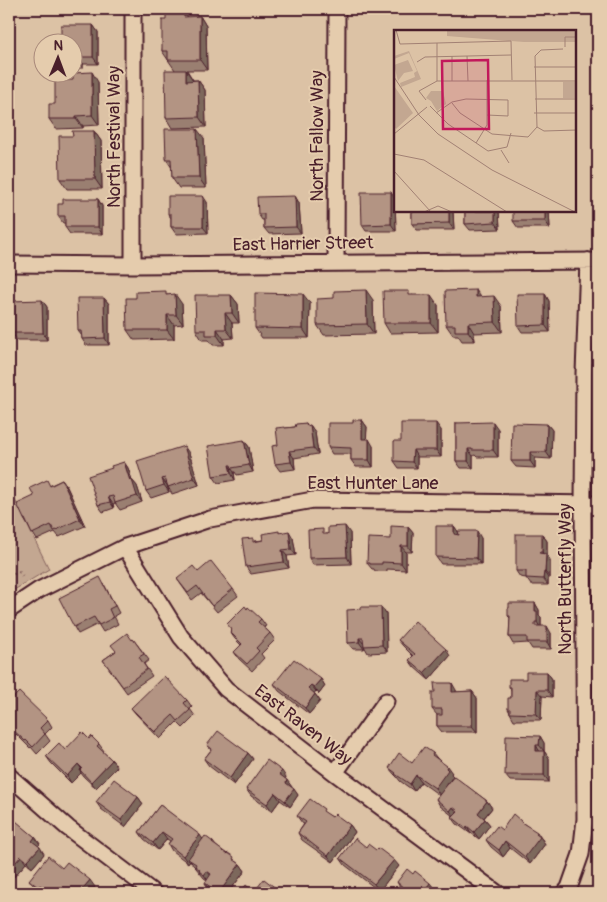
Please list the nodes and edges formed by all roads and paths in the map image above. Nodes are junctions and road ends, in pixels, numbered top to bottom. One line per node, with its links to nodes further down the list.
1 (133, 9): 6 (street, North Festival Way)
2 (336, 9): 4 (street, North Fallow Way)
3 (593, 261): 4 (street, East Harrier Street); 7 (street, North Butterfly Way)
4 (336, 262): 6 (street, East Harrier Street)
5 (9, 264): 6 (street, East Harrier Street)
6 (133, 265)
7 (583, 503): 8 (street, East Hunter Lane); 9 (street, East Hunter Lane); 14 (street, North Butterfly Way)
8 (598, 504)
9 (125, 547): 12 (street, East Hunter Lane); 15 (street, East Raven Way)
10 (9, 575): 11 (path)
11 (23, 577)
12 (9, 610)
13 (386, 701): 15 (street)
14 (592, 726): 19 (street, North Butterfly Way)
15 (335, 774): 18 (street, East Raven Way)
16 (9, 776): 17 (street)
17 (154, 893)
18 (497, 893)
19 (565, 893)

